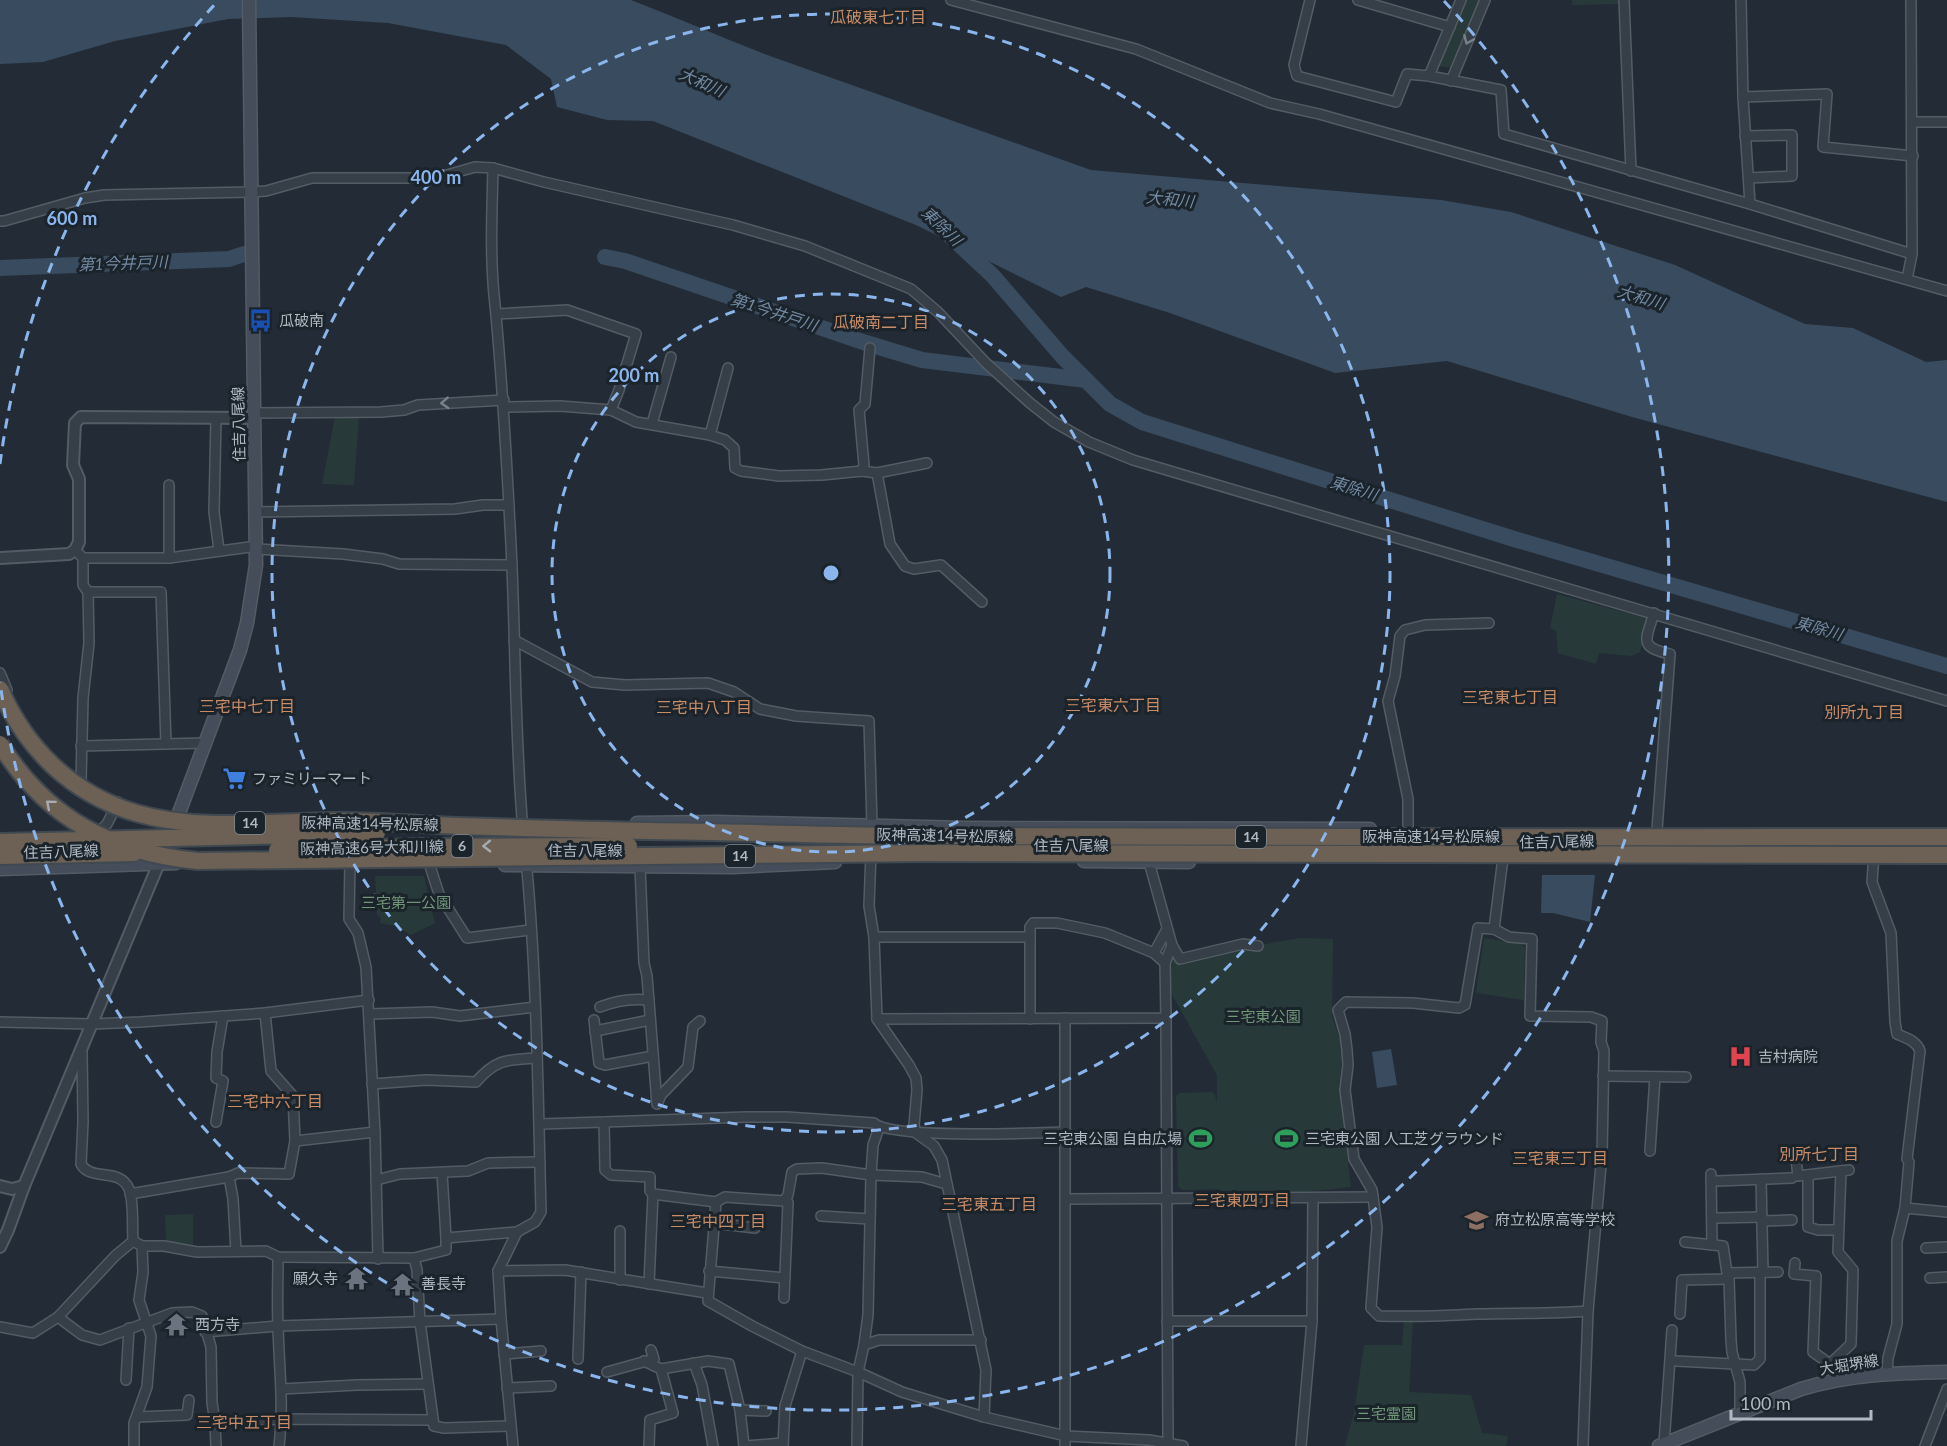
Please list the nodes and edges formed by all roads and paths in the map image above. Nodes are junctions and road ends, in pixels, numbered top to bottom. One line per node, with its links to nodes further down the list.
1 (249, 0): 21 (main road, 住吉八尾線)
2 (951, 0): 25 (street)
3 (1310, 0): 11 (street)
4 (1358, 0): 10 (street)
5 (1461, 0): 10 (street)
6 (1485, 0): 12 (street, one-way to 12)
7 (1624, 0): 19 (street)
8 (1741, 0): 13 (street)
9 (1911, 0): 14 (street)
10 (1450, 27): 11 (street)
11 (1429, 76): 12 (street)
12 (1451, 81): 19 (street)
13 (1743, 97): 16 (street); 17 (street)
14 (1913, 122): 15 (street); 17 (street)
15 (1947, 122)
16 (1745, 135): 20 (street); 20 (street)
17 (1912, 156): 24 (street)
18 (493, 168): 21 (street); 27 (street); 51 (street)
19 (1631, 171): 22 (street)
20 (1749, 178): 22 (street)
21 (251, 188): 23 (street); 33 (main road, 住吉八尾線)
22 (1750, 204): 24 (street)
23 (0, 221)
24 (1912, 254): 25 (street)
25 (1907, 279): 26 (street)
26 (1947, 291)
27 (497, 314): 31 (street); 32 (street)
28 (870, 348): 38 (street)
29 (671, 357): 35 (street)
30 (728, 368): 36 (street)
31 (504, 404): 32 (street); 33 (street, one-way to 33); 41 (street)
32 (611, 410): 35 (street)
33 (254, 416): 34 (street); 42 (main road, 住吉八尾線)
34 (216, 418): 44 (street); 45 (street)
35 (652, 424): 36 (street)
36 (710, 435): 38 (street)
37 (927, 462): 39 (street)
38 (862, 471): 39 (street)
39 (877, 473): 50 (street)
40 (169, 485): 47 (street)
41 (509, 506): 42 (street); 48 (street)
42 (255, 512): 43 (main road, 住吉八尾線)
43 (257, 548): 44 (street); 48 (street); 57 (main road, 住吉八尾線)
44 (219, 550): 47 (street)
45 (79, 554): 46 (street); 47 (street); 49 (street)
46 (0, 558)
47 (169, 558)
48 (512, 565): 53 (street)
49 (87, 592): 59 (street); 60 (street)
50 (982, 602)
51 (1654, 613): 56 (street); 68 (street)
52 (1490, 623): 67 (street)
53 (514, 640): 63 (street); 64 (street)
54 (0, 673): 61 (street)
55 (0, 689): 66 (highway, 阪神高速14号松原線 / 14, bridge)
56 (1947, 701)
57 (205, 743): 59 (street); 73 (main road, 住吉八尾線)
58 (0, 744): 78 (highway, 阪神高速14号松原線 / 14, one-way to 58, bridge)
59 (166, 744): 60 (street)
60 (81, 746): 61 (street)
61 (81, 781): 62 (street)
62 (118, 801): 71 (street); 73 (street)
63 (523, 824): 64 (main road, 住吉八尾線); 73 (main road, 住吉八尾線); 87 (street)
64 (872, 825): 65 (main road, 住吉八尾線); 82 (street)
65 (1149, 828): 67 (main road, 住吉八尾線); 84 (street)
66 (555, 830): 73 (highway, 阪神高速6号大和川線 / 6, bridge); 74 (highway, 阪神高速14号松原線 / 14, bridge)
67 (1408, 830): 70 (main road, 住吉八尾線)
68 (1657, 830): 69 (main road, 住吉八尾線); 70 (main road, 住吉八尾線)
69 (1947, 830)
70 (1504, 831): 81 (street)
71 (96, 835): 72 (main road, 住吉八尾線); 73 (main road, 住吉八尾線)
72 (0, 836): 73 (highway, bridge)
73 (176, 836): 75 (highway, 阪神高速6号大和川線 / 6, bridge); 85 (main road, 住吉八尾線)
74 (1947, 837)
75 (0, 843)
76 (1875, 849): 77 (main road, 住吉八尾線); 81 (main road, 住吉八尾線); 154 (street)
77 (1947, 850)
78 (924, 854): 79 (highway, 阪神高速14号松原線 / 14, bridge); 80 (highway, 阪神高速6号大和川線 / 6, one-way to 80, bridge)
79 (1947, 855)
80 (0, 856)
81 (1504, 858): 84 (main road, 住吉八尾線); 91 (street)
82 (871, 860): 84 (main road, 住吉八尾線); 88 (main road, 住吉八尾線); 93 (street)
83 (350, 862): 85 (main road, 住吉八尾線); 86 (main road, 住吉八尾線); 99 (street)
84 (1149, 862): 90 (street)
85 (159, 863): 89 (main road, 住吉八尾線); 114 (street)
86 (429, 863): 87 (main road, 住吉八尾線); 92 (street)
87 (526, 866): 88 (main road, 住吉八尾線); 92 (street)
88 (640, 867): 100 (street)
89 (0, 869)
90 (1167, 929): 95 (street); 97 (street)
91 (1494, 929): 119 (street); 148 (street)
92 (530, 930): 101 (street)
93 (874, 937): 94 (street); 108 (street)
94 (1030, 937): 97 (street); 109 (street)
95 (1172, 945): 96 (street); 98 (street)
96 (1258, 946)
97 (1154, 953): 98 (street)
98 (1165, 963): 107 (street)
99 (369, 1000): 103 (street); 104 (street)
100 (649, 1000): 102 (street); 111 (street)
101 (535, 1007): 104 (street); 118 (street)
102 (600, 1007)
103 (265, 1013): 105 (street); 132 (street)
104 (369, 1014): 122 (street)
105 (223, 1016): 114 (street); 125 (street)
106 (1065, 1018): 107 (street); 109 (street); 130 (street)
107 (1166, 1018): 150 (street)
108 (877, 1019): 109 (street); 131 (street)
109 (1030, 1019)
110 (594, 1020): 115 (street)
111 (650, 1020): 115 (street); 117 (street)
112 (700, 1021): 123 (street)
113 (0, 1022): 114 (street)
114 (92, 1024): 116 (street)
115 (595, 1032): 117 (street)
116 (81, 1047): 145 (street); 146 (street)
117 (653, 1056): 123 (street)
118 (537, 1058): 122 (street); 127 (street)
119 (1604, 1076): 120 (street); 191 (street)
120 (1655, 1077): 121 (street); 133 (street)
121 (1686, 1077)
122 (372, 1084): 129 (street)
123 (657, 1104): 124 (street)
124 (656, 1119): 126 (street); 128 (street)
125 (216, 1122)
126 (604, 1122): 127 (street); 147 (street)
127 (540, 1124): 135 (street)
128 (879, 1128): 131 (street); 137 (street)
129 (375, 1132): 132 (street); 142 (street)
130 (1066, 1132): 131 (street); 152 (street)
131 (916, 1133): 143 (street)
132 (295, 1141): 139 (street)
133 (1650, 1151)
134 (1796, 1160): 138 (street)
135 (540, 1162): 136 (street); 164 (street)
136 (442, 1173): 142 (street); 166 (street)
137 (871, 1175): 143 (street); 149 (street); 158 (street)
138 (1808, 1175): 163 (street); 163 (street)
139 (229, 1177): 146 (street); 173 (street)
140 (1792, 1178): 141 (street)
141 (1761, 1179): 159 (street); 169 (street)
142 (376, 1180): 176 (street)
143 (946, 1184): 204 (street)
144 (0, 1186): 145 (street)
145 (24, 1186): 170 (street)
146 (130, 1194): 168 (street)
147 (652, 1194): 153 (street); 188 (street)
148 (1373, 1197): 151 (street); 191 (street)
149 (786, 1198): 153 (street); 185 (street)
150 (1166, 1198): 151 (street); 152 (street); 196 (street)
151 (1313, 1198): 197 (street)
152 (1066, 1199): 238 (street)
153 (716, 1202): 161 (street)
154 (1905, 1208): 155 (street); 220 (street)
155 (1947, 1212)
156 (820, 1216): 158 (street)
157 (1717, 1218): 159 (street)
158 (870, 1219): 205 (street)
159 (1762, 1219): 160 (street); 181 (street)
160 (1792, 1220)
161 (714, 1223): 162 (street); 179 (street)
162 (755, 1228)
163 (1838, 1230): 215 (street)
164 (517, 1232): 166 (street); 178 (street)
165 (620, 1232): 187 (street)
166 (446, 1238): 175 (street)
167 (1685, 1242): 169 (street)
168 (137, 1243): 173 (street); 193 (street); 195 (street)
169 (1712, 1245): 183 (street)
170 (0, 1247)
171 (1947, 1247): 172 (street)
172 (1926, 1248)
173 (236, 1251): 174 (street)
174 (278, 1257): 176 (street); 199 (street)
175 (414, 1258): 176 (street); 198 (street)
176 (378, 1259)
177 (1795, 1263): 215 (street)
178 (498, 1271): 180 (street); 194 (street)
179 (709, 1271): 185 (street); 189 (street)
180 (581, 1272): 187 (street); 210 (street)
181 (1761, 1272): 182 (street); 183 (street); 214 (street)
182 (1778, 1272)
183 (1728, 1276): 192 (street); 214 (street)
184 (1947, 1277): 186 (street)
185 (785, 1278): 190 (street)
186 (1930, 1278)
187 (620, 1280): 188 (street)
188 (649, 1284): 189 (street)
189 (707, 1293): 208 (street)
190 (784, 1298)
191 (1588, 1311): 252 (street)
192 (1680, 1314)
193 (58, 1317): 200 (street); 201 (street)
194 (501, 1319): 198 (street); 209 (street)
195 (147, 1321): 201 (street); 203 (street); 232 (street)
196 (1167, 1321): 197 (street); 239 (street)
197 (1312, 1321): 251 (street)
198 (420, 1322): 199 (street); 223 (street)
199 (278, 1326): 203 (street); 226 (street)
200 (0, 1327)
201 (129, 1328): 221 (street)
202 (1672, 1329): 241 (street)
203 (205, 1332): 236 (street)
204 (981, 1340): 205 (street); 233 (street)
205 (864, 1345): 218 (street)
206 (651, 1350): 211 (street)
207 (541, 1351): 209 (street)
208 (802, 1351): 218 (street); 240 (street)
209 (504, 1354): 225 (street)
210 (578, 1359)
211 (644, 1361): 216 (street); 217 (street)
212 (1676, 1361): 214 (street)
213 (694, 1363): 216 (street); 229 (street); 247 (street)
214 (1735, 1363): 231 (street)
215 (1833, 1366): 222 (street)
216 (661, 1369): 246 (street)
217 (607, 1372)
218 (858, 1372): 233 (street); 249 (street)
219 (1947, 1372): 220 (main road, 大堀堺線)
220 (1887, 1374): 222 (main road, 大堀堺線)
221 (126, 1380)
222 (1834, 1380): 231 (main road, 大堀堺線)
223 (428, 1384): 226 (street); 235 (street)
224 (551, 1386): 225 (street)
225 (507, 1388): 237 (street)
226 (282, 1389): 234 (street)
227 (1947, 1389): 253 (street)
228 (189, 1400): 232 (street)
229 (740, 1410): 230 (street); 248 (street)
230 (766, 1411)
231 (1740, 1413): 241 (main road, 大堀堺線)
232 (137, 1417): 242 (street)
233 (984, 1417): 238 (street)
234 (282, 1419): 235 (street); 236 (street); 244 (street)
235 (432, 1420): 237 (street)
236 (215, 1422): 243 (street)
237 (511, 1426): 245 (street)
238 (1066, 1441): 239 (street)
239 (1168, 1442): 250 (street)
240 (782, 1444): 248 (street)
241 (1661, 1445)
242 (134, 1446)
243 (216, 1446)
244 (279, 1446)
245 (513, 1446)
246 (649, 1446)
247 (713, 1446)
248 (745, 1446)
249 (857, 1446)
250 (1183, 1446)
251 (1301, 1446)
252 (1583, 1446)
253 (1924, 1446)

